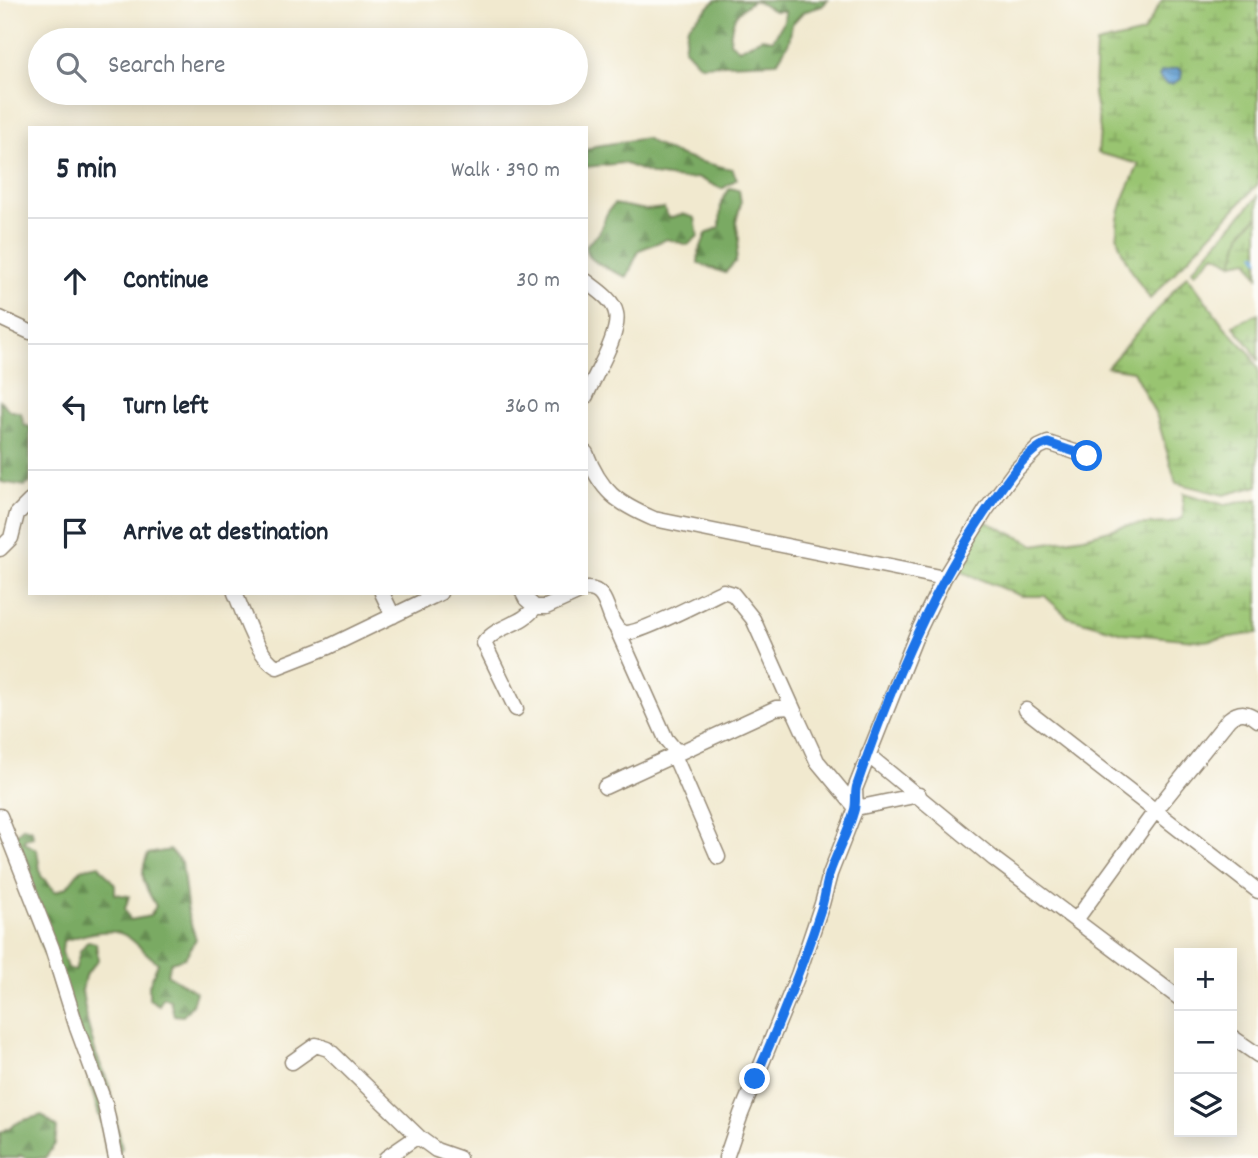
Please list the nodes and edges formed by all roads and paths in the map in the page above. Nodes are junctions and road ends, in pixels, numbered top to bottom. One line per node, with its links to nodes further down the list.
1 (588, 283): 4 (street)
2 (0, 318): 3 (street)
3 (28, 330)
4 (588, 392)
5 (1087, 456): 9 (street)
6 (588, 458): 9 (street)
7 (28, 502): 8 (street)
8 (0, 549)
9 (944, 578): 24 (street)
10 (588, 589): 18 (street)
11 (236, 595): 17 (street)
12 (383, 595): 17 (street)
13 (436, 595): 17 (street)
14 (524, 595): 16 (street)
15 (573, 595): 16 (street)
16 (535, 607): 19 (street)
17 (393, 616)
18 (615, 624): 21 (street); 23 (street)
19 (516, 709)
20 (1026, 710): 28 (street)
21 (795, 713): 23 (street); 27 (street)
22 (1258, 720): 28 (street)
23 (678, 753): 25 (street); 30 (street)
24 (868, 755): 26 (street); 27 (street)
25 (605, 787)
26 (919, 795): 27 (street); 32 (street)
27 (856, 808): 41 (street)
28 (1157, 810): 31 (street); 32 (street)
29 (0, 816): 38 (street)
30 (718, 857)
31 (1258, 891)
32 (1076, 920): 33 (street)
33 (1174, 994)
34 (1237, 1040): 35 (street)
35 (1258, 1055)
36 (292, 1062): 37 (street)
37 (418, 1136): 39 (street); 40 (street)
38 (116, 1158)
39 (386, 1158)
40 (459, 1158)
41 (726, 1158)

